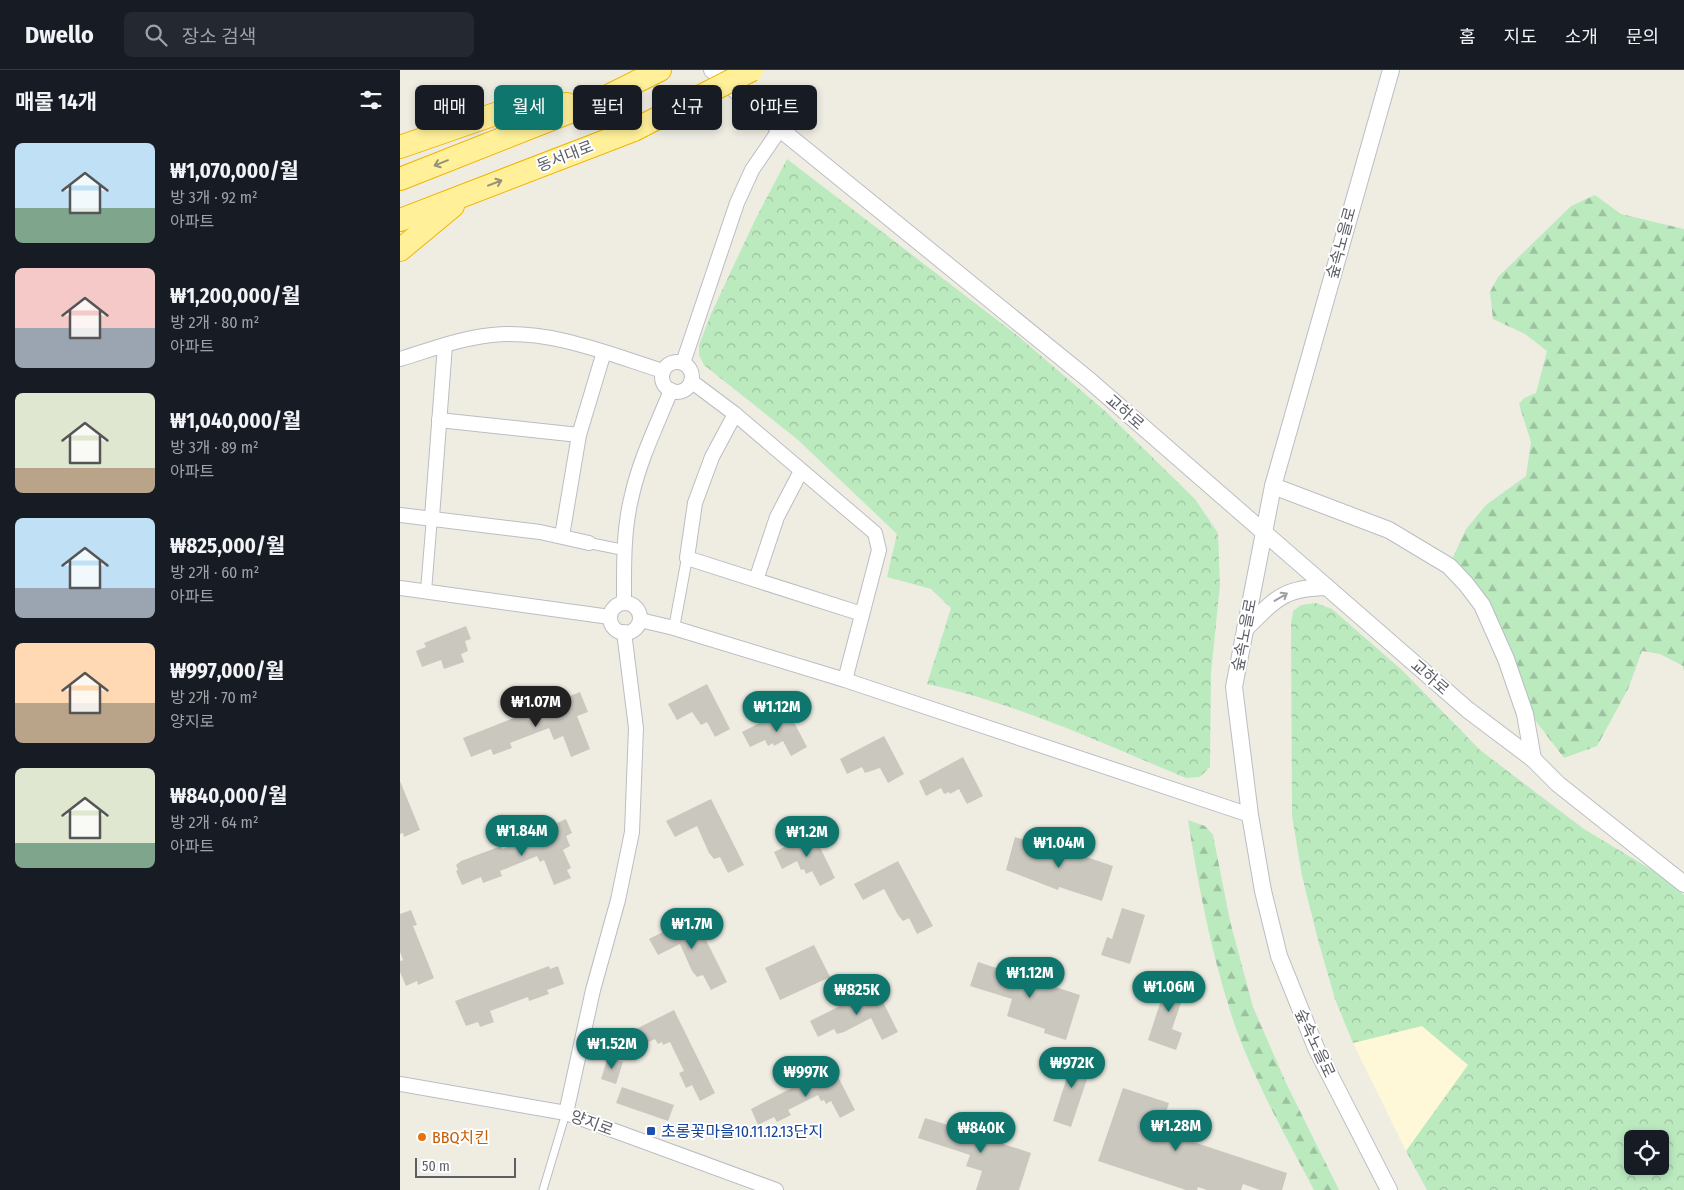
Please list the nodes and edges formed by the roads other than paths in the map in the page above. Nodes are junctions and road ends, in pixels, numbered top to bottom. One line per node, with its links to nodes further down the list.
1 (660, 70): 5 (highway)
2 (712, 70): 6 (street, 교하로)
3 (752, 70): 13 (highway, 동서대로, one-way to 3, bridge)
4 (1391, 70): 27 (street, 숲속노을로)
5 (630, 85)
6 (732, 87)
7 (573, 103): 11 (highway)
8 (573, 111): 12 (highway, one-way to 12)
9 (779, 130): 19 (street)
10 (781, 130): 30 (street, 교하로)
11 (400, 147)
12 (400, 179)
13 (469, 193): 14 (highway, 동서대로); 15 (highway)
14 (400, 220)
15 (400, 250)
16 (445, 345): 17 (street); 18 (street); 24 (street)
17 (604, 352): 20 (street); 25 (street)
18 (400, 359)
19 (683, 363): 20 (street); 21 (street)
20 (663, 371): 22 (street)
21 (691, 381): 22 (street); 23 (street)
22 (671, 390): 33 (street)
23 (735, 414): 26 (street); 34 (street)
24 (439, 420): 25 (street); 29 (street)
25 (579, 435): 31 (street)
26 (801, 471): 35 (street); 40 (street)
27 (1273, 486): 30 (street, 숲속노을로); 47 (street)
28 (400, 515): 29 (street)
29 (432, 518): 31 (street); 38 (street)
30 (1265, 533): 36 (street, 교하로); 44 (street, 숲속노을로)
31 (562, 536): 32 (street)
32 (589, 543): 33 (street)
33 (624, 550): 39 (street)
34 (687, 558): 35 (street); 43 (street)
35 (756, 580): 40 (street)
36 (1327, 587): 44 (street, one-way to 36); 47 (street, 교하로)
37 (400, 588): 38 (street)
38 (426, 591): 41 (street)
39 (624, 603): 41 (street); 42 (street)
40 (862, 614): 46 (street)
41 (610, 617): 45 (street)
42 (640, 620): 43 (street); 45 (street)
43 (674, 628): 46 (street)
44 (1245, 629): 48 (street, 숲속노을로)
45 (624, 632): 51 (street)
46 (844, 680): 48 (street)
47 (1533, 759): 49 (street, 교하로)
48 (1250, 815): 54 (street, 숲속노을로)
49 (1684, 884)
50 (400, 1084): 51 (street, 양지로)
51 (566, 1113): 52 (lane); 53 (street, 양지로)
52 (543, 1190)
53 (776, 1190)
54 (1389, 1190)

